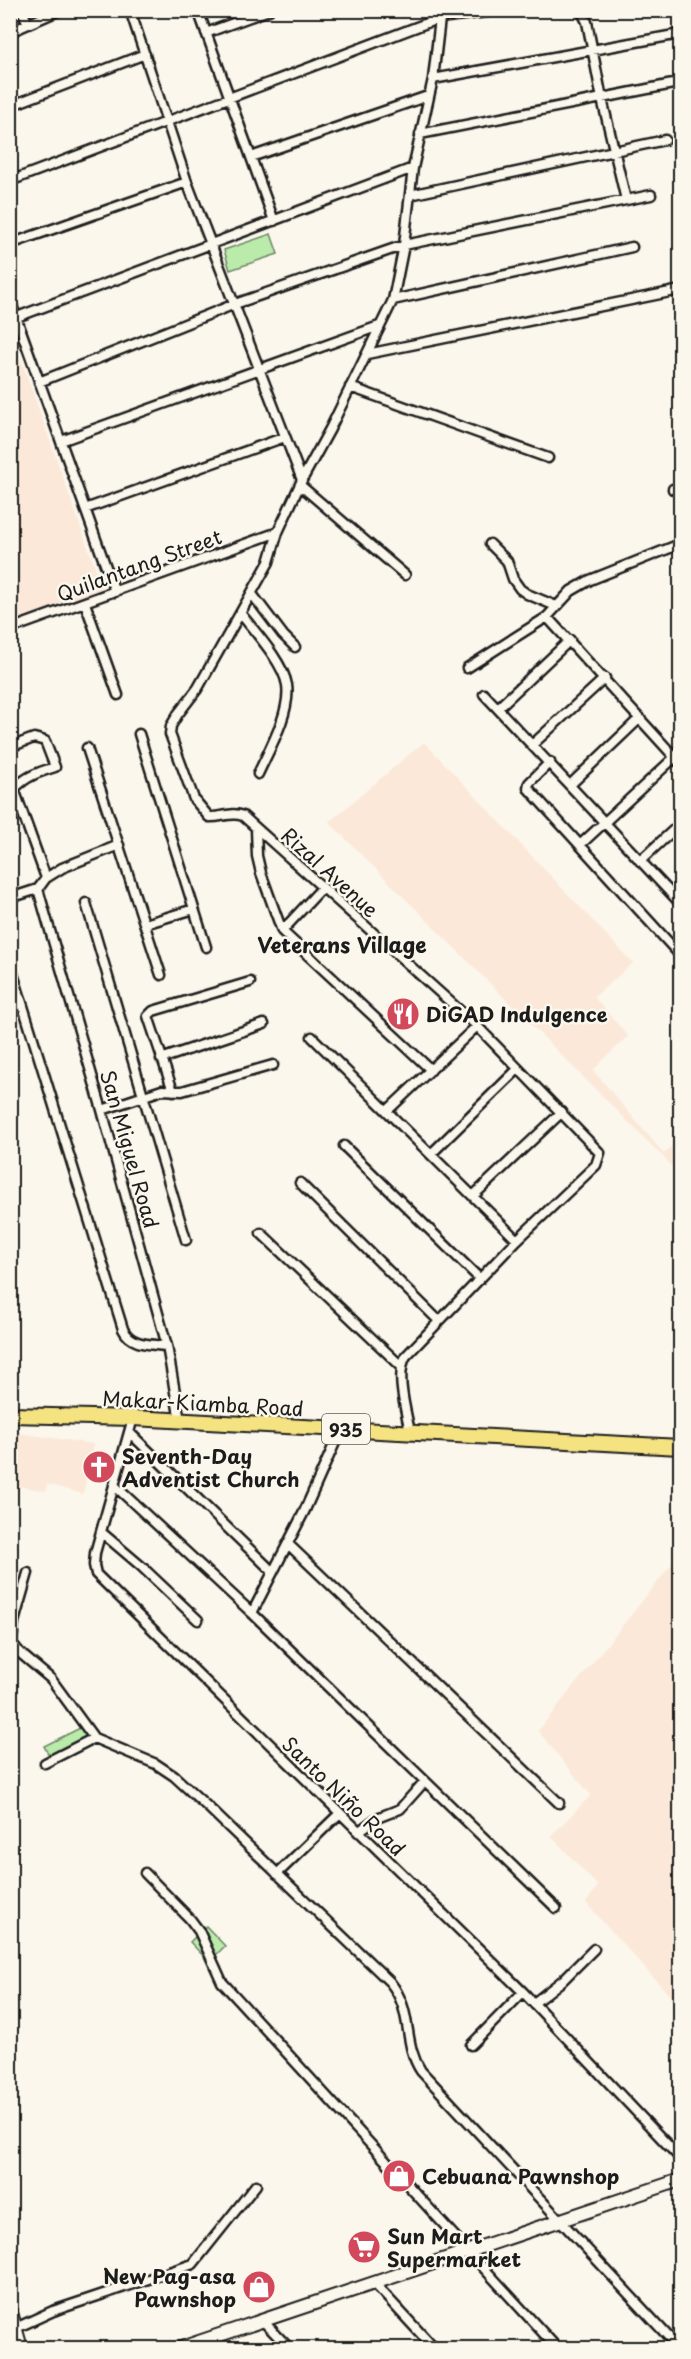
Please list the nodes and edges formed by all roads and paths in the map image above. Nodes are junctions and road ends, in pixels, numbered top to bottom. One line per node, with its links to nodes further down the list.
1 (22, 10): 9 (street)
2 (60, 10): 9 (street)
3 (130, 10): 14 (street)
4 (198, 10): 11 (street)
5 (269, 10): 11 (street)
6 (502, 10): 8 (street)
7 (581, 10): 13 (street)
8 (440, 14): 15 (street); 18 (street)
9 (28, 24): 10 (street)
10 (10, 32)
11 (206, 33): 18 (street)
12 (680, 34): 13 (street)
13 (592, 51): 15 (street); 19 (street)
14 (145, 54): 20 (street); 21 (street)
15 (433, 79): 17 (street)
16 (678, 83): 19 (street)
17 (428, 96): 22 (street); 25 (street)
18 (229, 98): 21 (street); 25 (street)
19 (602, 99): 22 (street); 24 (street)
20 (10, 106)
21 (166, 120): 27 (street); 28 (street)
22 (420, 134): 26 (street)
23 (665, 140): 24 (street)
24 (614, 151): 29 (street); 31 (street)
25 (251, 157): 32 (street)
26 (413, 168): 29 (street); 32 (street)
27 (10, 181)
28 (187, 182): 33 (street); 34 (street)
29 (410, 195): 35 (street)
30 (651, 195): 31 (street)
31 (626, 200): 35 (street)
32 (274, 221): 34 (street)
33 (10, 244)
34 (211, 245): 40 (street); 41 (street)
35 (404, 245): 39 (street); 40 (street)
36 (632, 247): 39 (street)
37 (681, 290): 43 (street)
38 (10, 300): 41 (street)
39 (393, 300): 42 (street)
40 (235, 304): 44 (street); 45 (street)
41 (17, 317): 45 (street)
42 (379, 326): 43 (street); 44 (street)
43 (367, 354): 46 (street)
44 (260, 369): 47 (street); 48 (street)
45 (39, 382): 48 (street)
46 (350, 387): 49 (street); 50 (street)
47 (285, 437): 50 (street); 51 (street)
48 (61, 441): 51 (street)
49 (548, 458)
50 (301, 483): 52 (street); 55 (street)
51 (85, 509): 56 (street)
52 (278, 532): 56 (street, Quilantang Street); 57 (street)
53 (490, 544): 59 (street)
54 (681, 544): 59 (street)
55 (405, 575)
56 (115, 592): 58 (street, Quilantang Street)
57 (252, 594): 60 (street); 64 (street)
58 (85, 603): 62 (street, Quilantang Street); 68 (street)
59 (556, 606): 61 (street)
60 (241, 614): 77 (street); 82 (street, Rizal Avenue)
61 (547, 616): 63 (street); 65 (street)
62 (10, 629)
63 (570, 640): 66 (street); 69 (street)
64 (295, 647)
65 (467, 668)
66 (605, 678): 70 (street); 72 (street)
67 (484, 694): 69 (street)
68 (118, 695)
69 (498, 708): 72 (street)
70 (640, 718): 75 (street); 78 (street)
71 (139, 735): 92 (street)
72 (532, 745): 76 (street)
73 (10, 747): 79 (street)
74 (87, 748): 83 (street)
75 (678, 760): 80 (street)
76 (550, 762): 78 (street); 84 (street)
77 (258, 774)
78 (570, 785): 80 (street)
79 (12, 787): 86 (street)
80 (604, 823): 84 (street); 85 (street)
81 (681, 824): 85 (street)
82 (256, 828): 87 (street, Rizal Avenue); 94 (street)
83 (119, 845): 86 (street); 93 (street)
84 (580, 845): 96 (street)
85 (640, 861): 91 (street)
86 (46, 878): 88 (street)
87 (322, 888): 94 (street); 101 (street, Rizal Avenue)
88 (38, 889): 89 (street); 109 (street, San Miguel Road)
89 (10, 898)
90 (86, 903): 108 (street)
91 (681, 903)
92 (194, 909): 93 (street); 95 (street)
93 (145, 924): 98 (street)
94 (282, 931): 106 (street)
95 (207, 947)
96 (681, 955)
97 (10, 964): 121 (street)
98 (161, 975)
99 (250, 982): 103 (street)
100 (264, 1024): 103 (street)
101 (477, 1026): 105 (street, Rizal Avenue); 106 (street)
102 (312, 1037): 110 (street)
103 (161, 1059): 107 (street)
104 (273, 1065): 107 (street)
105 (518, 1069): 111 (street, Rizal Avenue); 113 (street)
106 (431, 1070): 110 (street)
107 (173, 1091): 108 (street)
108 (144, 1096): 109 (street); 117 (street)
109 (102, 1110): 121 (street, San Miguel Road)
110 (387, 1111): 113 (street)
111 (562, 1112): 115 (street); 118 (street, Rizal Avenue)
112 (344, 1146): 119 (street)
113 (431, 1154): 115 (street)
114 (300, 1183): 120 (street)
115 (473, 1196): 118 (street)
116 (261, 1233): 122 (street)
117 (186, 1240)
118 (517, 1240): 119 (street)
119 (480, 1278): 120 (street)
120 (438, 1320): 122 (street)
121 (167, 1346): 125 (street, San Miguel Road)
122 (401, 1366): 127 (street)
123 (10, 1415): 124 (main road, Makar-Kiamba Road / 935)
124 (133, 1418): 125 (main road, Makar-Kiamba Road / 935); 128 (street, Santo Niño Road)
125 (180, 1421): 126 (main road, Makar-Kiamba Road / 935)
126 (341, 1429): 127 (main road, Makar-Kiamba Road / 935); 132 (street)
127 (410, 1432): 129 (main road, Makar-Kiamba Road / 935)
128 (130, 1433): 130 (street, Santo Niño Road); 133 (street)
129 (681, 1448)
130 (114, 1485): 131 (street, Santo Niño Road); 135 (street)
131 (101, 1532): 136 (street); 141 (street, Santo Niño Road)
132 (288, 1544): 133 (street); 140 (street)
133 (273, 1572): 135 (street)
134 (28, 1573): 137 (street)
135 (252, 1613): 139 (street)
136 (198, 1620)
137 (94, 1738): 138 (street); 144 (street)
138 (45, 1763)
139 (425, 1781): 142 (street); 145 (street)
140 (559, 1803)
141 (339, 1814): 142 (street, Santo Niño Road); 144 (street)
142 (357, 1832): 147 (street, Santo Niño Road)
143 (145, 1873): 154 (street)
144 (277, 1874): 153 (street)
145 (556, 1908)
146 (594, 1949): 148 (street)
147 (523, 1992): 148 (street, Santo Niño Road); 149 (street)
148 (534, 2003): 150 (street, Santo Niño Road)
149 (471, 2045)
150 (681, 2158)
151 (681, 2180): 153 (street)
152 (256, 2185): 158 (street)
153 (559, 2221): 154 (street); 164 (street)
154 (468, 2252): 155 (street); 163 (street)
155 (374, 2283): 157 (street); 162 (street)
156 (10, 2309): 158 (street)
157 (263, 2321): 160 (street); 161 (street)
158 (16, 2328): 159 (street)
159 (21, 2349)
160 (181, 2349)
161 (289, 2349)
162 (434, 2349)
163 (557, 2349)
164 (679, 2349)

